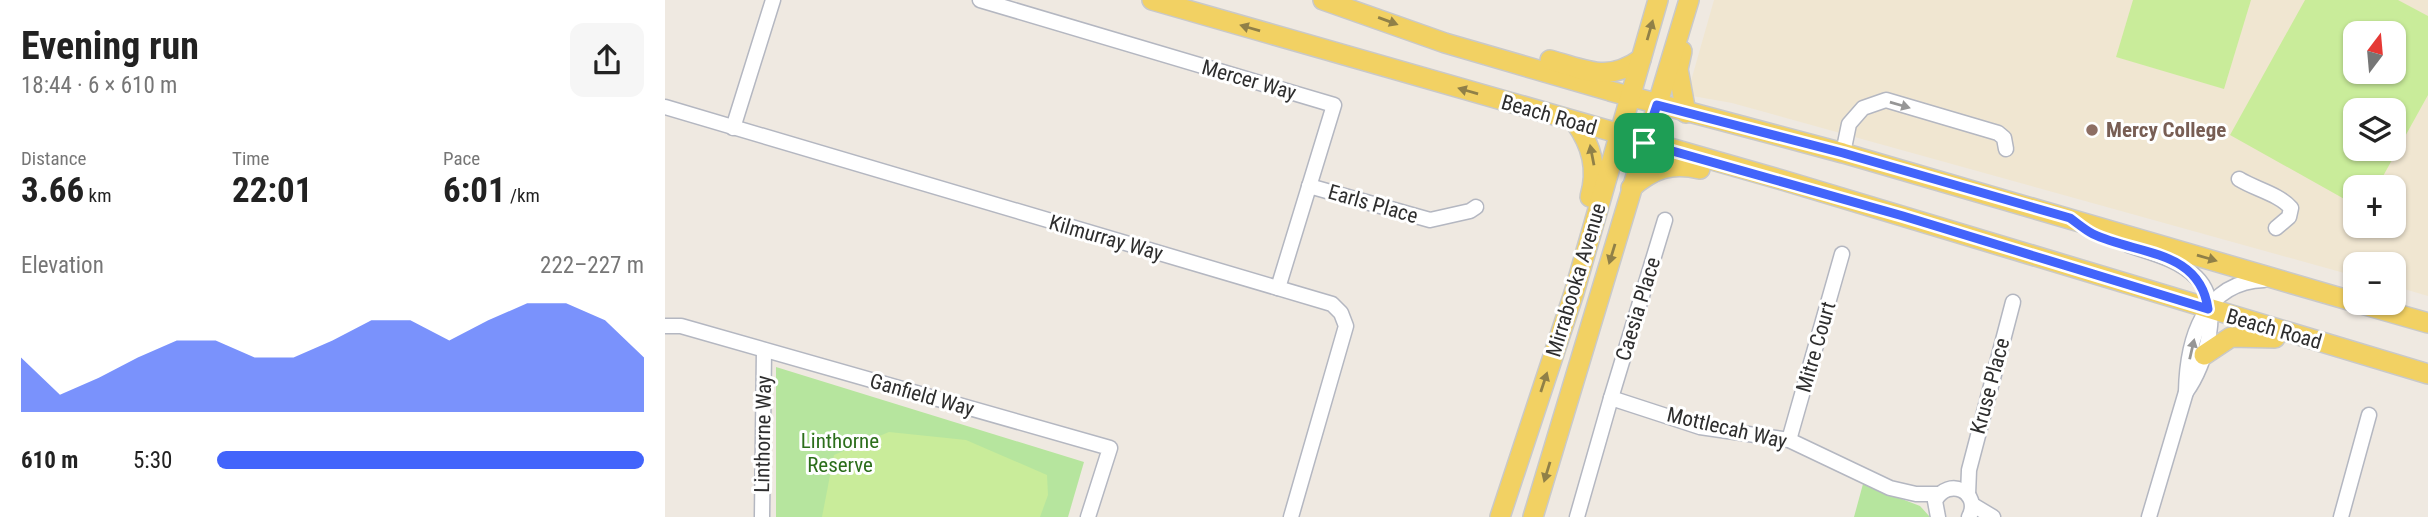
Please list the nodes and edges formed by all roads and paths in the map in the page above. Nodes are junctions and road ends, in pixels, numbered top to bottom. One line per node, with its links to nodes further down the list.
1 (773, 0): 15 (street)
2 (980, 0): 22 (street, Mercer Way)
3 (1152, 0): 14 (main road, Beach Road, one-way to 3)
4 (1323, 0): 8 (main road, Beach Road, one-way to 8)
5 (1658, 0): 9 (main road, Mirrabooka Avenue, one-way to 5)
6 (1689, 0): 11 (main road, Mirrabooka Avenue)
7 (1697, 0): 13 (main road)
8 (1474, 50): 9 (main road); 10 (main road, Beach Road)
9 (1641, 59): 10 (main road, Mirrabooka Avenue)
10 (1631, 97): 11 (main road, Beach Road); 16 (main road, Mirrabooka Avenue)
11 (1657, 105): 13 (main road, Beach Road); 17 (main road, Mirrabooka Avenue)
12 (665, 107): 15 (street, Kilmurray Way)
13 (1685, 113): 19 (main road, Beach Road)
14 (1575, 122): 16 (main road, Beach Road); 31 (main road, one-way to 14)
15 (733, 128): 30 (street, Kilmurray Way)
16 (1620, 136): 17 (main road, Beach Road); 31 (main road, Mirrabooka Avenue)
17 (1644, 143): 21 (main road, Beach Road); 23 (main road, Mirrabooka Avenue)
18 (2006, 149): 19 (street, one-way to 18)
19 (1843, 153): 25 (main road, Beach Road)
20 (2239, 179): 27 (street)
21 (1782, 180): 23 (main road); 34 (main road, Beach Road)
22 (1309, 186): 24 (street, Earls Place); 30 (street, Mercer Way)
23 (1631, 188): 53 (main road, Mirrabooka Avenue, one-way to 53)
24 (1476, 207)
25 (2070, 218): 29 (main road, Beach Road, one-way to 29); 34 (street)
26 (1665, 220): 43 (street, Caesia Place)
27 (2276, 228)
28 (1842, 254): 45 (street, Mitre Court)
29 (2280, 280): 32 (main road, Beach Road); 34 (street)
30 (1278, 288): 51 (street, Kilmurray Way)
31 (1574, 293): 52 (main road, Mirrabooka Avenue, one-way to 31)
32 (2343, 298)
33 (2013, 302): 46 (street, Kruse Place)
34 (2208, 309): 38 (main road, Beach Road); 40 (street); 42 (street, one-way to 34)
35 (2401, 315): 36 (main road, Beach Road)
36 (2428, 323)
37 (665, 327): 39 (street, Ganfield Way)
38 (2341, 348): 40 (main road); 41 (main road, Beach Road)
39 (764, 350): 49 (street, Linthorne Way); 50 (street, Ganfield Way)
40 (2204, 355): 42 (street)
41 (2428, 374)
42 (2186, 392): 56 (street)
43 (1611, 398): 45 (street, Mottlecah Way); 54 (street)
44 (2369, 415): 57 (street)
45 (1789, 440): 47 (street, Mottlecah Way)
46 (1969, 470): 47 (street); 48 (street, Kruse Place)
47 (1941, 502): 48 (street, Mottlecah Way)
48 (1970, 506): 55 (street, Mottlecah Way)
49 (762, 517)
50 (1088, 517)
51 (1291, 517)
52 (1500, 517)
53 (1533, 517)
54 (1577, 517)
55 (1993, 517)
56 (2149, 517)
57 (2341, 517)

